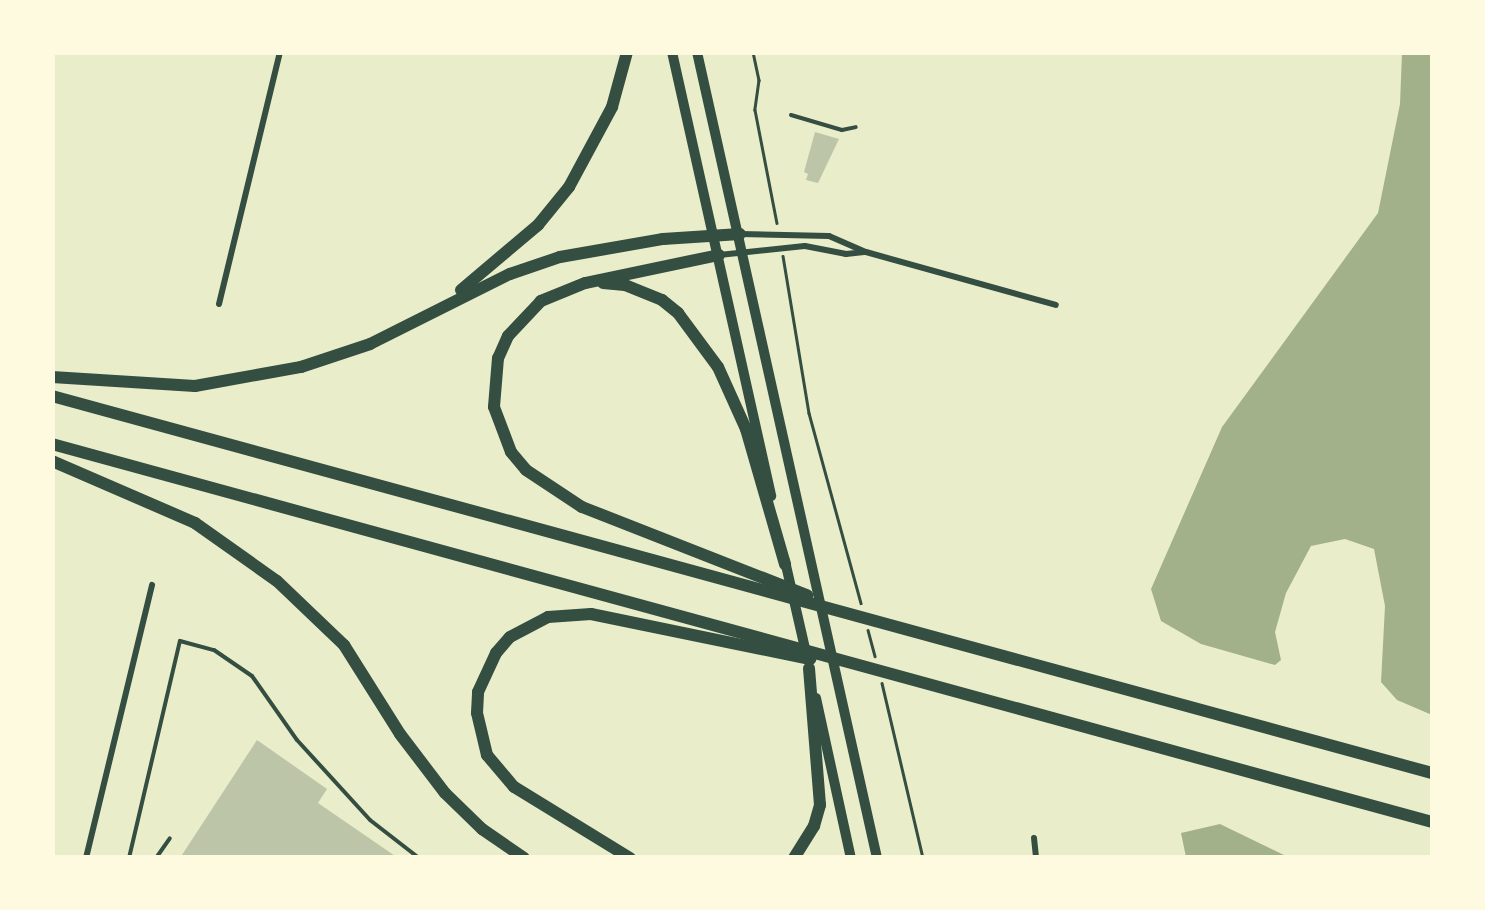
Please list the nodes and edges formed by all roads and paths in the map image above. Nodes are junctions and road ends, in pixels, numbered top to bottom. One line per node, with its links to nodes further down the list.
1 (280, 52): 16 (street)
2 (627, 52): 18 (highway)
3 (672, 52): 10 (main road)
4 (697, 52): 9 (main road)
5 (753, 52): 8 (path)
6 (790, 115): 7 (lane)
7 (856, 127)
8 (779, 232): 9 (street); 13 (street)
9 (740, 234): 10 (highway); 12 (main road)
10 (715, 236): 14 (main road); 18 (highway)
11 (781, 248): 12 (street); 13 (street); 41 (path)
12 (744, 252): 14 (street); 40 (main road)
13 (866, 252): 17 (street)
14 (719, 254): 15 (highway); 23 (main road)
15 (585, 283): 23 (highway); 25 (highway)
16 (219, 304)
17 (1056, 305)
18 (438, 308): 19 (highway)
19 (52, 377)
20 (52, 396): 25 (highway)
21 (52, 444): 26 (highway)
22 (52, 461): 36 (highway)
23 (786, 564): 27 (main road)
24 (152, 584): 32 (street)
25 (889, 626): 28 (highway)
26 (740, 637): 29 (highway); 37 (highway)
27 (809, 668): 38 (highway); 39 (main road)
28 (1432, 774)
29 (1432, 822)
30 (170, 838): 34 (lane)
31 (1034, 838): 42 (street)
32 (86, 858)
33 (129, 858): 35 (lane)
34 (156, 858)
35 (418, 858)
36 (524, 858)
37 (630, 858)
38 (794, 858)
39 (851, 858)
40 (877, 858)
41 (924, 858)
42 (1036, 858)

